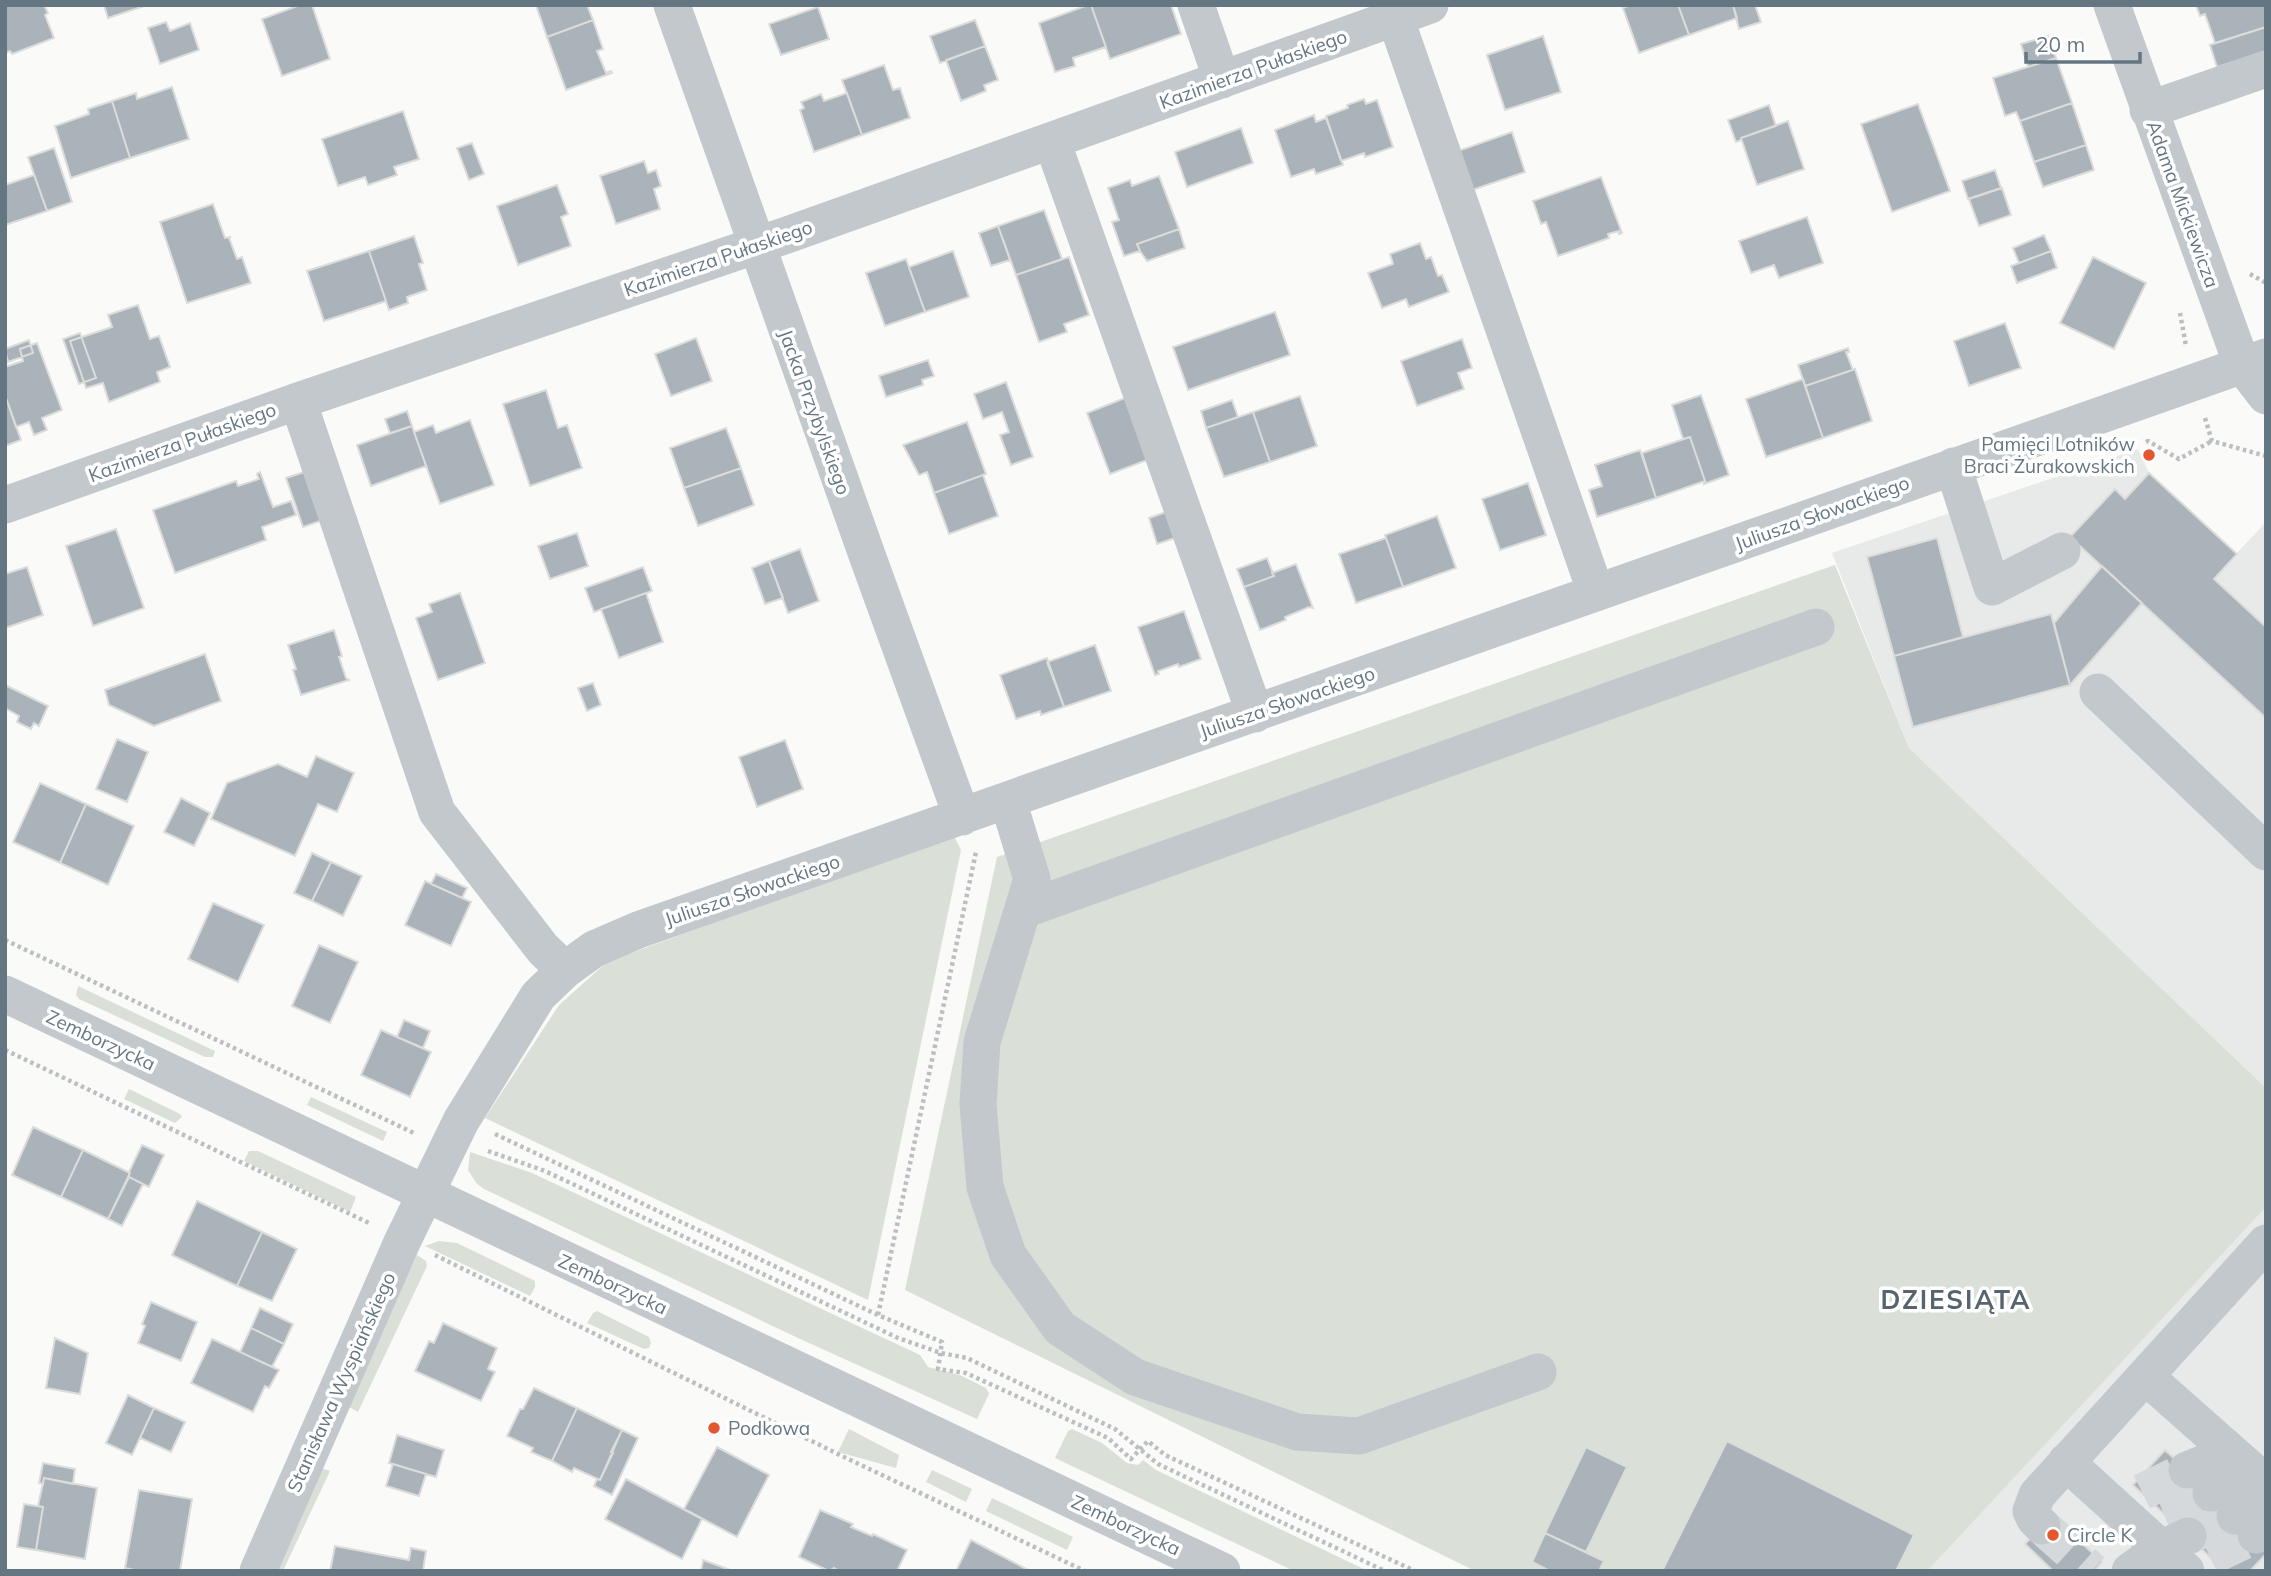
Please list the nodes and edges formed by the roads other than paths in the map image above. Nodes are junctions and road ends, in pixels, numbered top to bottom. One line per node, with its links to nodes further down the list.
1 (672, 5): 10 (street, Jacka Przybylskiego)
2 (1196, 5): 7 (street)
3 (1430, 5): 5 (street, Kazimierza Pułaskiego)
4 (2112, 5): 8 (street, Adama Mickiewicza)
5 (1395, 17): 7 (street, Kazimierza Pułaskiego); 17 (street)
6 (2266, 69): 8 (street)
7 (1222, 80): 9 (street, Kazimierza Pułaskiego)
8 (2148, 110): 11 (street, Adama Mickiewicza)
9 (1052, 141): 10 (street, Kazimierza Pułaskiego); 20 (street)
10 (756, 246): 13 (street, Kazimierza Pułaskiego); 22 (street, Jacka Przybylskiego)
11 (2254, 361): 12 (street, Adama Mickiewicza); 14 (street, Juliusza Słowackiego)
12 (2266, 396)
13 (298, 401): 15 (street, Kazimierza Pułaskiego); 25 (street)
14 (1953, 466): 16 (street); 17 (street, Juliusza Słowackiego)
15 (5, 505)
16 (2062, 551)
17 (1596, 593): 20 (street, Juliusza Słowackiego)
18 (1816, 627): 24 (street)
19 (2098, 692): 23 (street)
20 (1255, 714): 21 (street, Juliusza Słowackiego)
21 (1008, 801): 22 (street, Juliusza Słowackiego); 24 (street)
22 (962, 817): 25 (street, Juliusza Słowackiego)
23 (2266, 852)
24 (1023, 911): 29 (street)
25 (565, 970): 27 (street, Juliusza Słowackiego)
26 (5, 994): 27 (street, Zemborzycka)
27 (425, 1194): 35 (street, Stanisława Wyspiańskiego); 36 (street, Zemborzycka)
28 (2266, 1243): 30 (street)
29 (1538, 1372)
30 (2145, 1376): 31 (street); 32 (street)
31 (2066, 1462): 33 (street); 34 (street)
32 (2241, 1495)
33 (2042, 1526)
34 (2164, 1535): 37 (street)
35 (258, 1571)
36 (1222, 1571)
37 (2130, 1571)

